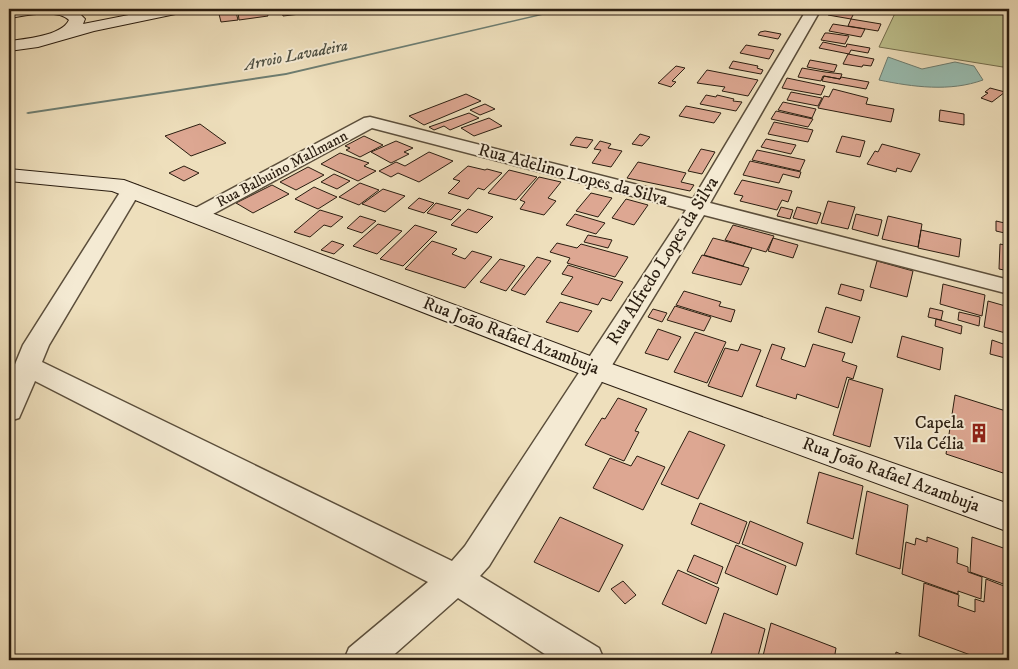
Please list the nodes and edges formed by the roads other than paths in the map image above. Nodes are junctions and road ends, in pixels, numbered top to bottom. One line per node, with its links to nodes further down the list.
1 (13, 9): 7 (street)
2 (40, 9): 7 (street)
3 (46, 9): 6 (street)
4 (184, 9): 6 (street); 8 (street)
5 (814, 9): 14 (street, Rua Alfredo Lopes da Silva)
6 (70, 11): 8 (street)
7 (9, 12)
8 (51, 39): 9 (street); 10 (street)
9 (9, 46)
10 (9, 62)
11 (370, 122): 14 (street, Rua Adelino Lopes da Silva); 15 (street, Rua Balbuino Mallmann)
12 (9, 175): 13 (street, Rua João Rafael Azambuja)
13 (131, 190): 15 (street, Rua João Rafael Azambuja); 17 (street)
14 (698, 207): 16 (street, Rua Adelino Lopes da Silva); 18 (street, Rua Alfredo Lopes da Silva)
15 (195, 216): 18 (street, Rua João Rafael Azambuja)
16 (1009, 287)
17 (27, 366): 19 (street); 21 (street)
18 (596, 369): 20 (street, Rua João Rafael Azambuja); 21 (street, Rua Alfredo Lopes da Silva)
19 (9, 411)
20 (1009, 518)
21 (456, 579): 22 (street, Rua Alfredo Lopes da Silva); 23 (street)
22 (362, 660)
23 (586, 660)

